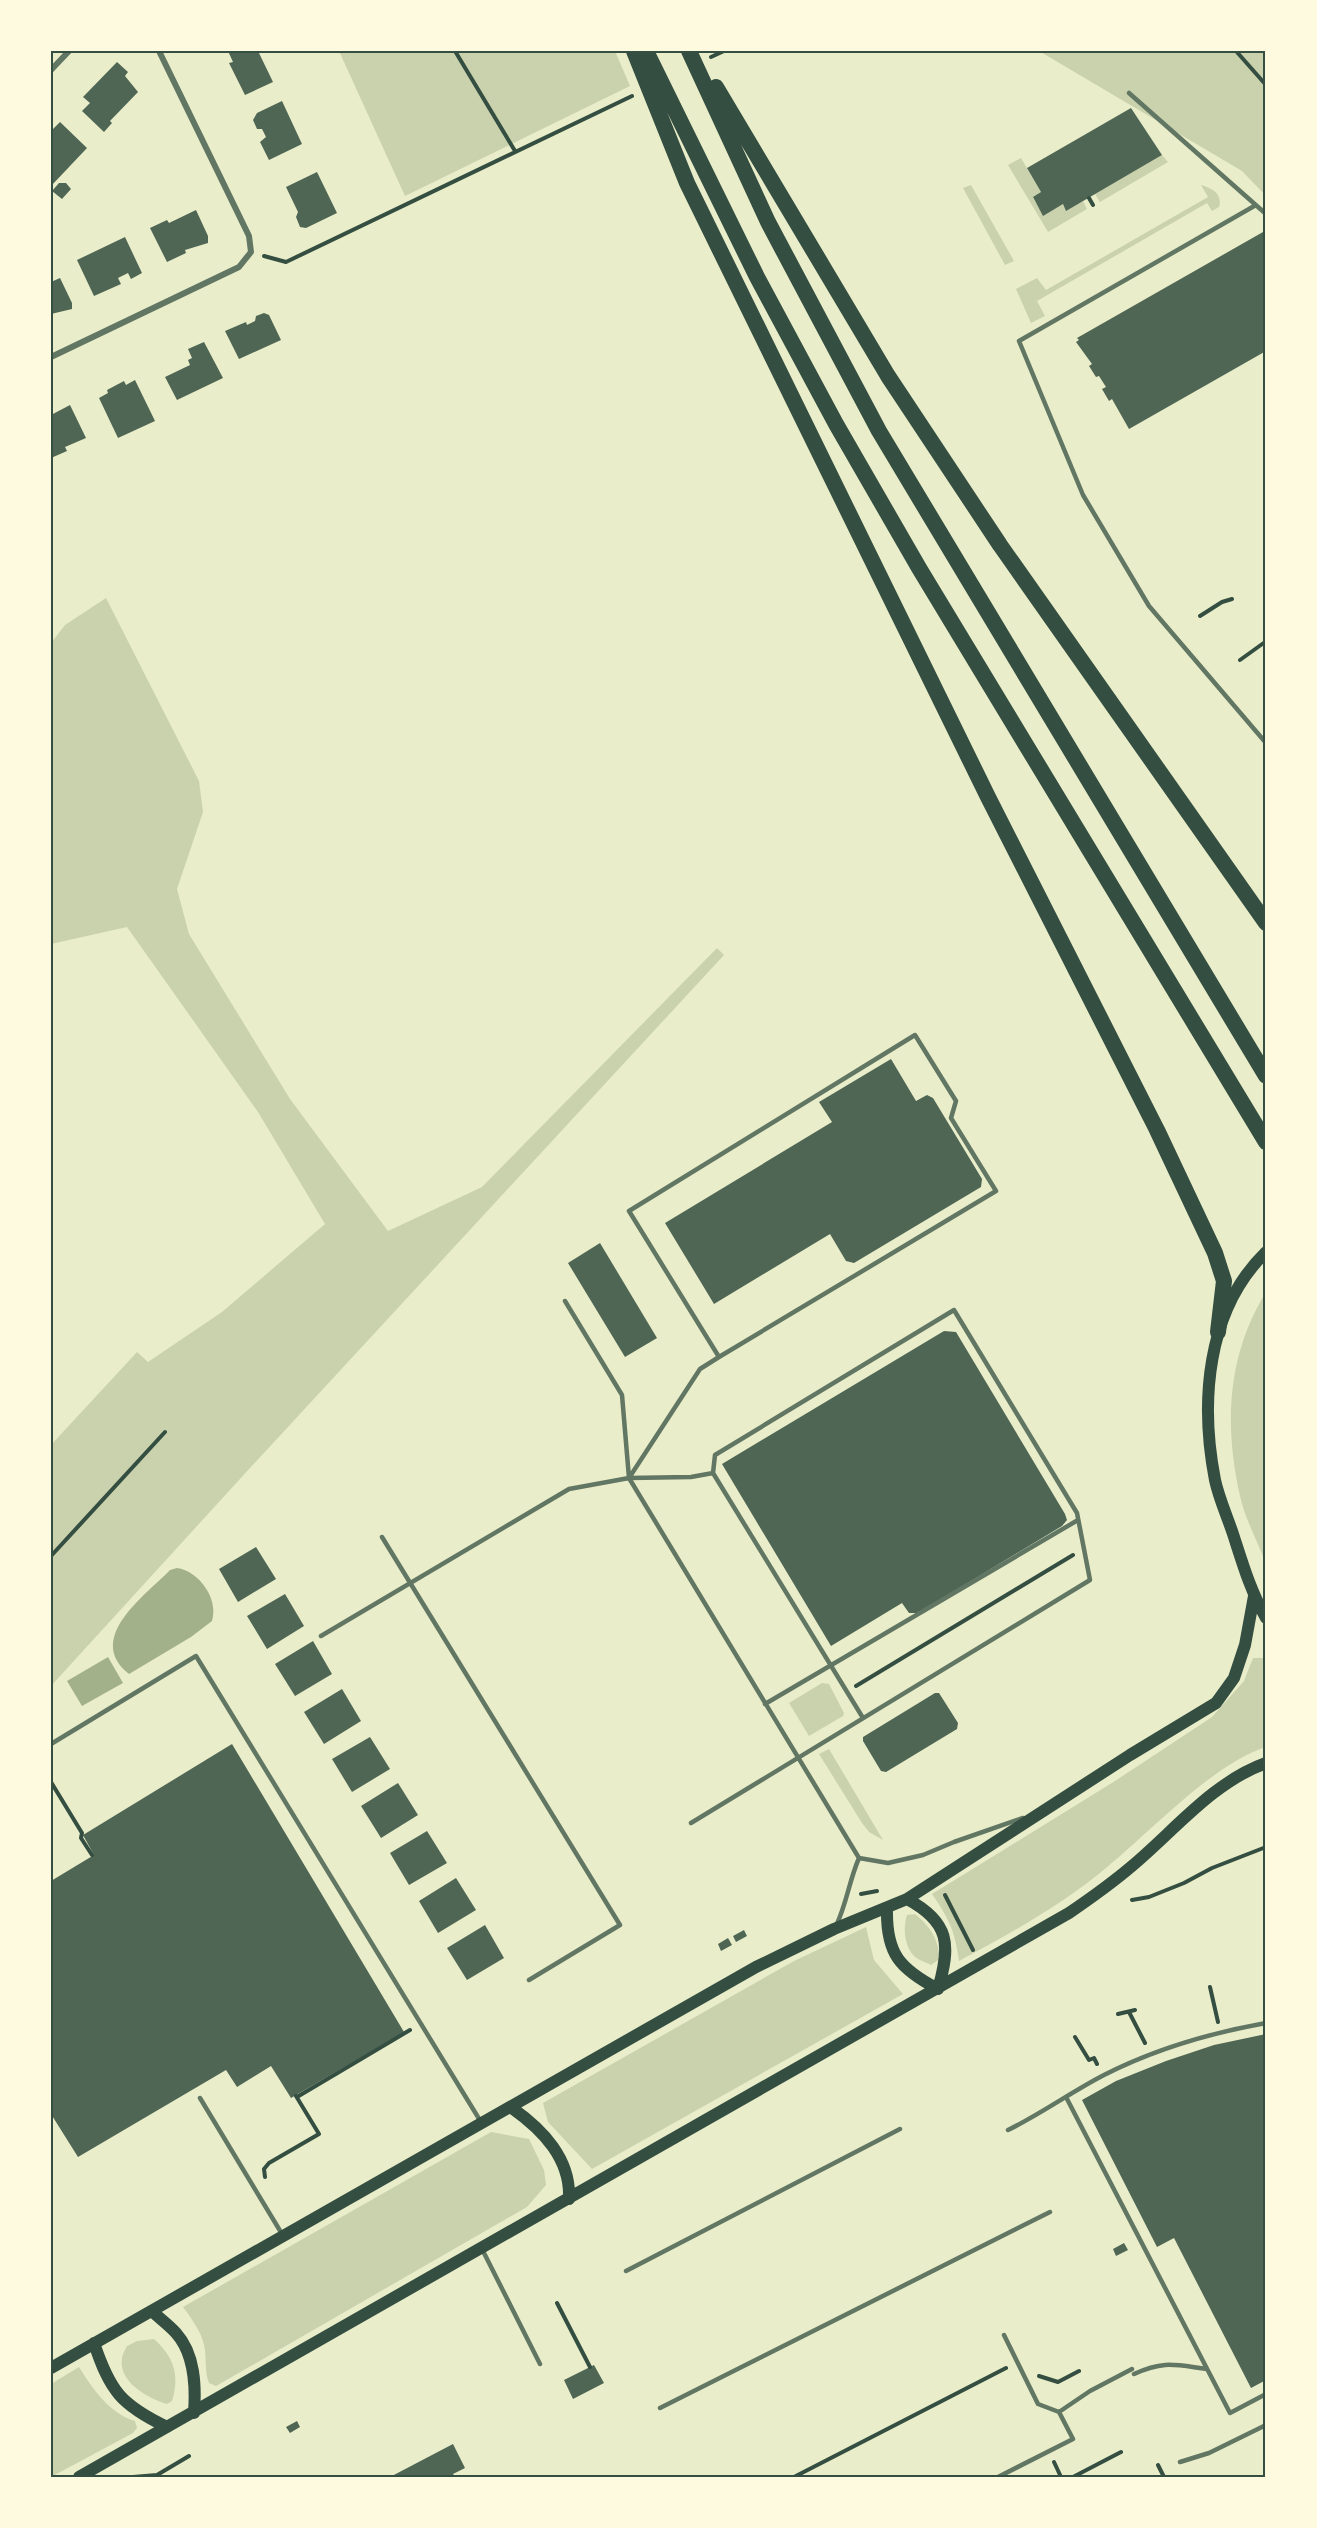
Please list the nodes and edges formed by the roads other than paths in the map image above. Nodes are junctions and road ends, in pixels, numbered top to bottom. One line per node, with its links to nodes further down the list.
1 (69, 51): 7 (street)
2 (159, 51): 11 (street)
3 (634, 51): 18 (highway)
4 (646, 51): 15 (highway)
5 (689, 51): 14 (highway)
6 (695, 51): 13 (highway)
7 (51, 70)
8 (1129, 93): 9 (lane)
9 (1256, 205): 10 (lane); 12 (lane)
10 (1266, 214)
11 (51, 357)
12 (1266, 744)
13 (1266, 923)
14 (1266, 1076)
15 (1265, 1141)
16 (1266, 1252): 18 (main road)
17 (565, 1301): 21 (lane)
18 (1218, 1332): 25 (main road)
19 (719, 1357): 19 (lane); 21 (lane)
20 (713, 1473): 21 (lane); 22 (lane); 28 (lane)
21 (629, 1479): 24 (lane); 29 (lane)
22 (1078, 1520): 28 (lane); 30 (lane)
23 (382, 1537): 24 (lane)
24 (410, 1583): 27 (lane); 40 (lane)
25 (1254, 1596): 26 (main road); 34 (main road)
26 (1266, 1618)
27 (321, 1636)
28 (831, 1666): 29 (lane); 30 (lane)
29 (765, 1704): 32 (lane)
30 (863, 1718): 32 (lane)
31 (51, 1744): 46 (lane)
32 (798, 1757): 35 (lane); 36 (lane)
33 (1266, 1763): 41 (main road)
34 (1043, 1812): 36 (lane); 37 (main road)
35 (692, 1822)
36 (859, 1858): 39 (lane)
37 (907, 1899): 38 (main road); 41 (main road)
38 (887, 1909): 39 (main road); 41 (main road)
39 (834, 1929): 45 (main road)
40 (529, 1980)
41 (938, 1989): 49 (main road)
42 (1266, 2023): 43 (lane)
43 (1066, 2097): 48 (lane); 59 (lane)
44 (200, 2098): 51 (lane)
45 (512, 2108): 46 (main road); 49 (main road)
46 (483, 2124): 51 (main road)
47 (900, 2129): 53 (lane)
48 (1008, 2130)
49 (569, 2199): 52 (main road)
50 (1050, 2212): 61 (lane)
51 (284, 2236): 54 (main road)
52 (482, 2249): 57 (lane); 63 (main road)
53 (626, 2271)
54 (152, 2311): 56 (main road); 63 (main road)
55 (1004, 2335): 62 (lane)
56 (94, 2343): 58 (main road); 65 (main road)
57 (540, 2364)
58 (51, 2368)
59 (1207, 2369): 60 (lane); 62 (lane)
60 (1266, 2394)
61 (660, 2408)
62 (1059, 2412): 68 (lane)
63 (194, 2413): 65 (main road)
64 (1266, 2425): 66 (lane)
65 (167, 2427): 67 (main road)
66 (1180, 2462)
67 (79, 2477)
68 (998, 2477)

